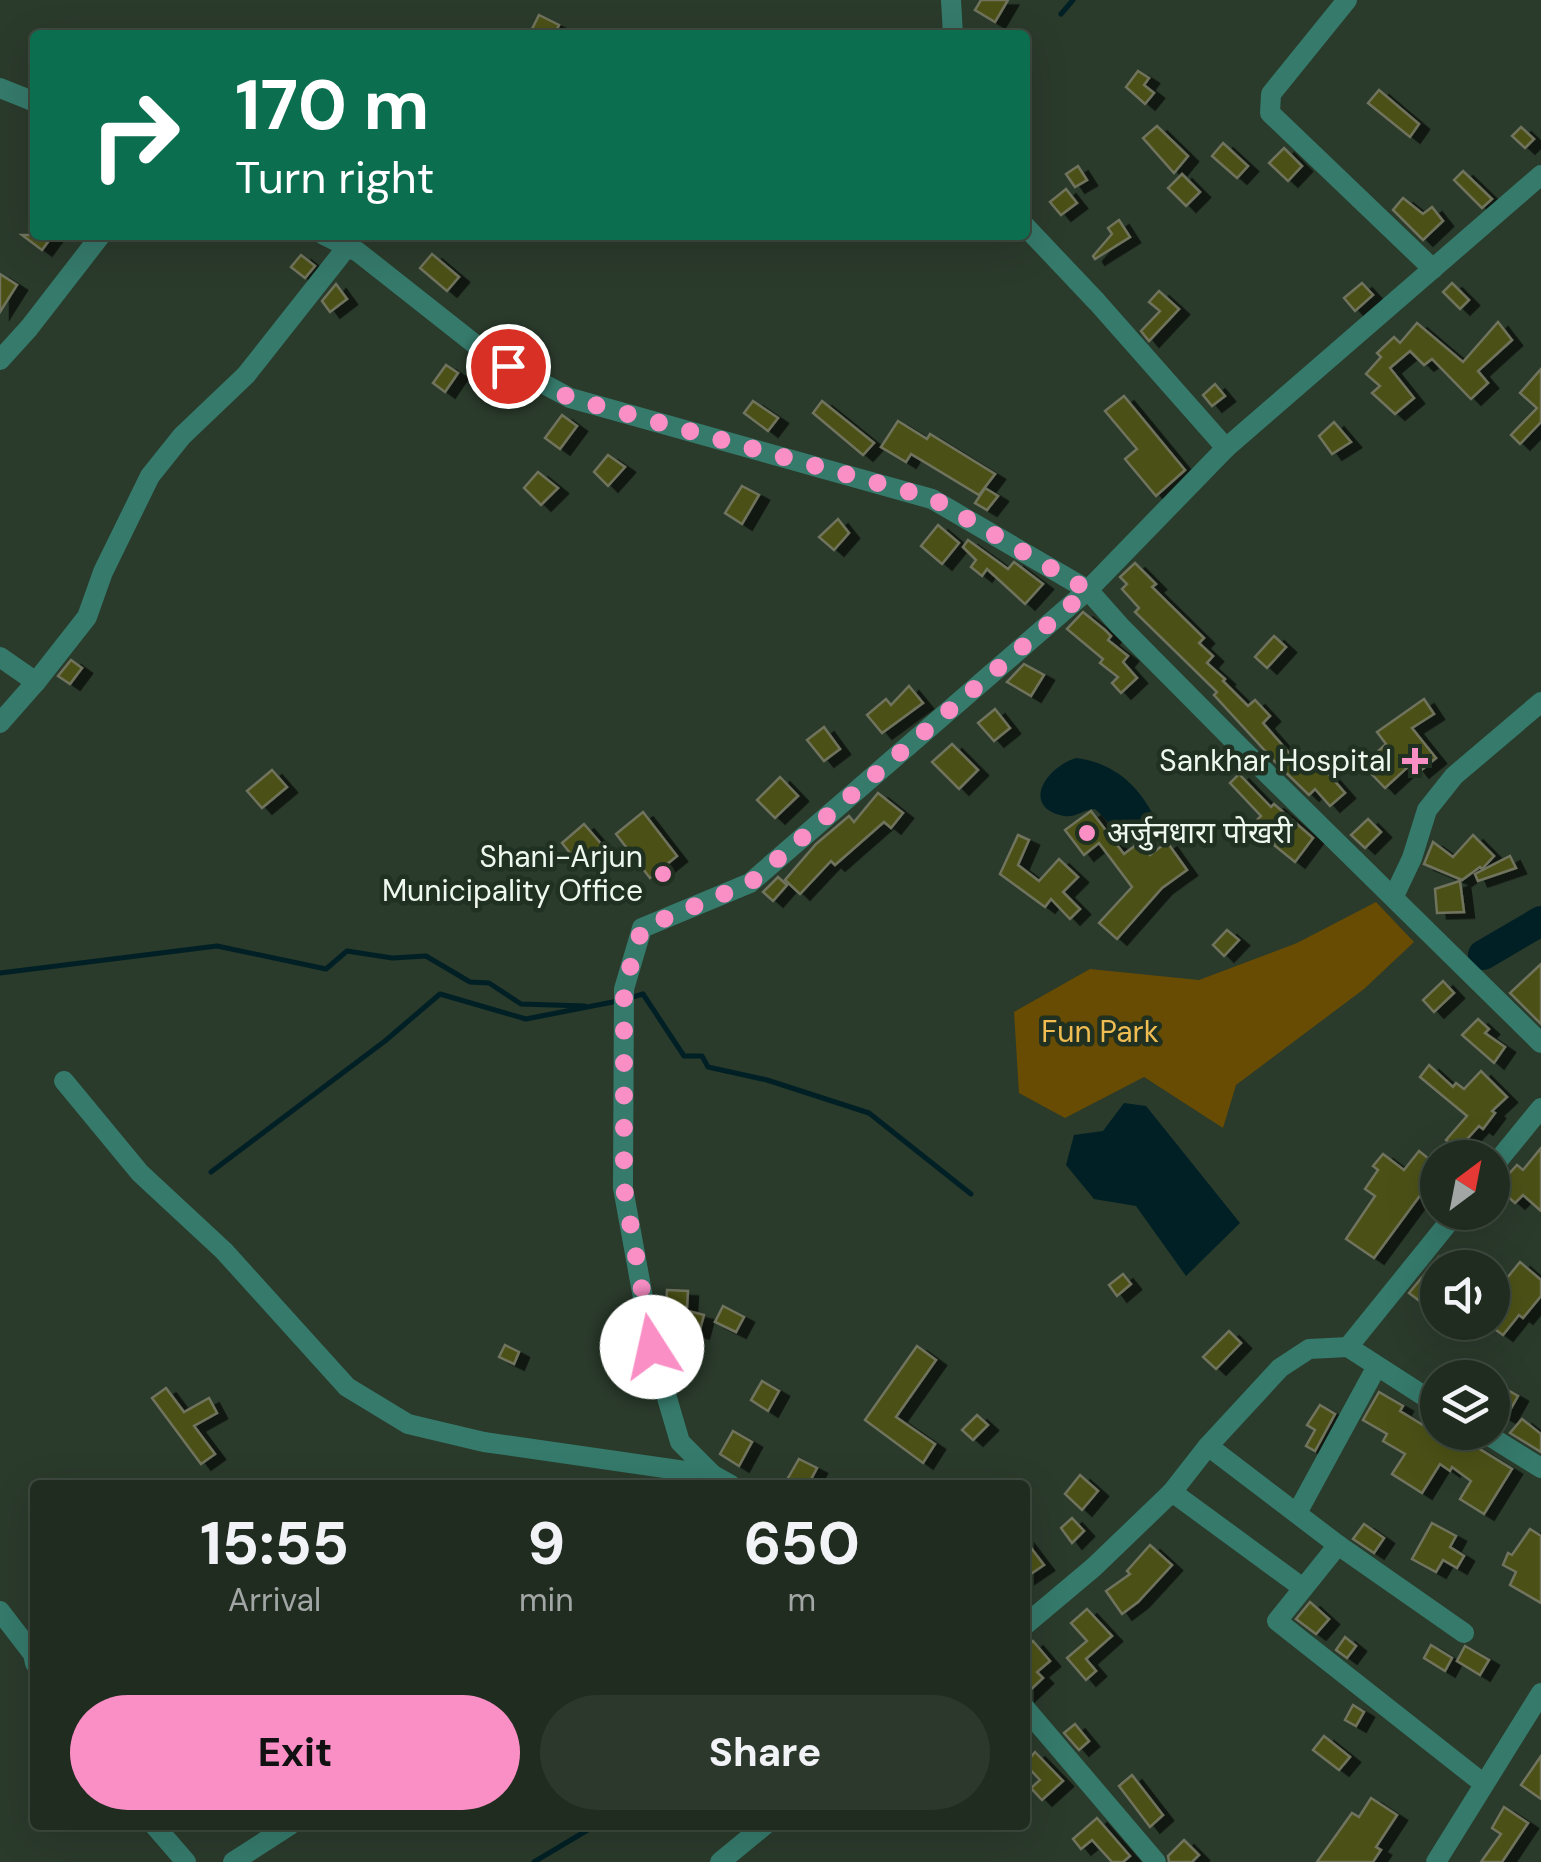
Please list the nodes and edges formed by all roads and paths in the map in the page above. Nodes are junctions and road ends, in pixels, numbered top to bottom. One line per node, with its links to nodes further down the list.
1 (951, 0): 3 (street)
2 (1347, 0): 11 (street)
3 (953, 30)
4 (0, 88): 5 (street)
5 (30, 100)
6 (1541, 176): 11 (street)
7 (1030, 231): 13 (street)
8 (96, 240): 12 (street)
9 (334, 240): 10 (street)
10 (347, 247): 14 (street); 16 (street)
11 (1433, 269): 13 (street)
12 (0, 360)
13 (1226, 448): 14 (street)
14 (1088, 590): 19 (street); 31 (street)
15 (0, 657): 16 (street)
16 (36, 682): 18 (street)
17 (1541, 702): 19 (street)
18 (0, 723)
19 (1394, 896): 20 (street)
20 (1541, 1043)
21 (64, 1081): 31 (street)
22 (1541, 1108): 23 (street)
23 (1510, 1146)
24 (1442, 1230): 25 (street)
25 (1348, 1347): 26 (street); 28 (street)
26 (1376, 1368): 27 (street); 33 (street)
27 (1420, 1394)
28 (1208, 1446): 32 (street); 33 (street)
29 (1510, 1449): 30 (street)
30 (1541, 1468)
31 (722, 1480)
32 (1172, 1492): 35 (street); 37 (street)
33 (1297, 1514): 34 (street)
34 (1338, 1545): 35 (street); 38 (street)
35 (1303, 1588): 42 (street)
36 (0, 1612): 39 (street)
37 (1030, 1622)
38 (1464, 1633)
39 (30, 1650)
40 (1541, 1693): 42 (street)
41 (1030, 1714): 49 (street)
42 (1484, 1784): 50 (street)
43 (158, 1830): 46 (street)
44 (282, 1830): 47 (street)
45 (758, 1830): 48 (street)
46 (186, 1862)
47 (233, 1862)
48 (720, 1862)
49 (1156, 1862)
50 (1436, 1862)

